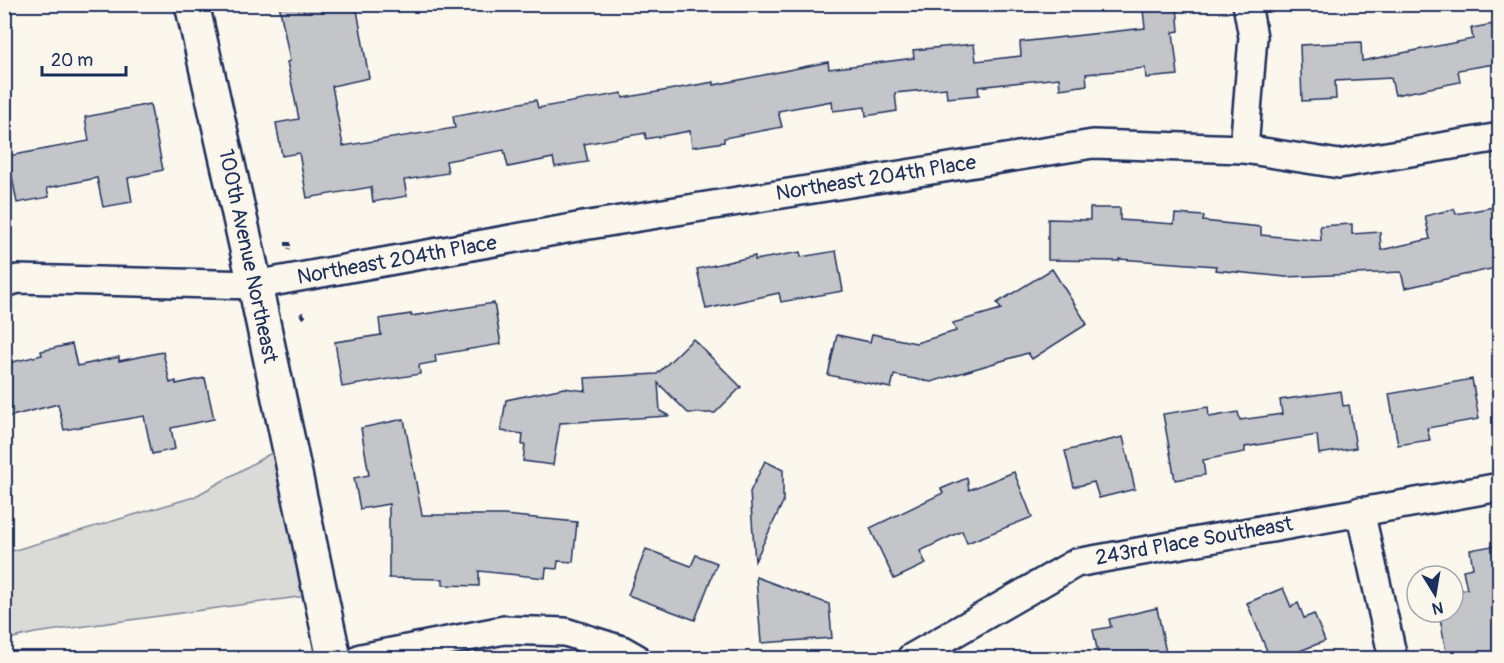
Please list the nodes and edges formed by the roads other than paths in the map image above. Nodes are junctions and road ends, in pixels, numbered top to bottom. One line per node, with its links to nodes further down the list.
1 (192, 4): 6 (street, 100th Avenue Northeast)
2 (1246, 4): 4 (street)
3 (1500, 136): 4 (street, Northeast 204th Place)
4 (1244, 150): 6 (street, Northeast 204th Place)
5 (4, 283): 6 (street, Northeast 204th Place)
6 (255, 285): 9 (street, 100th Avenue Northeast)
7 (1500, 487): 8 (street, 243rd Place Southeast)
8 (1360, 511): 12 (street, 243rd Place Southeast); 13 (street)
9 (334, 658)
10 (361, 658): 11 (street)
11 (636, 658)
12 (911, 658)
13 (1393, 658)

